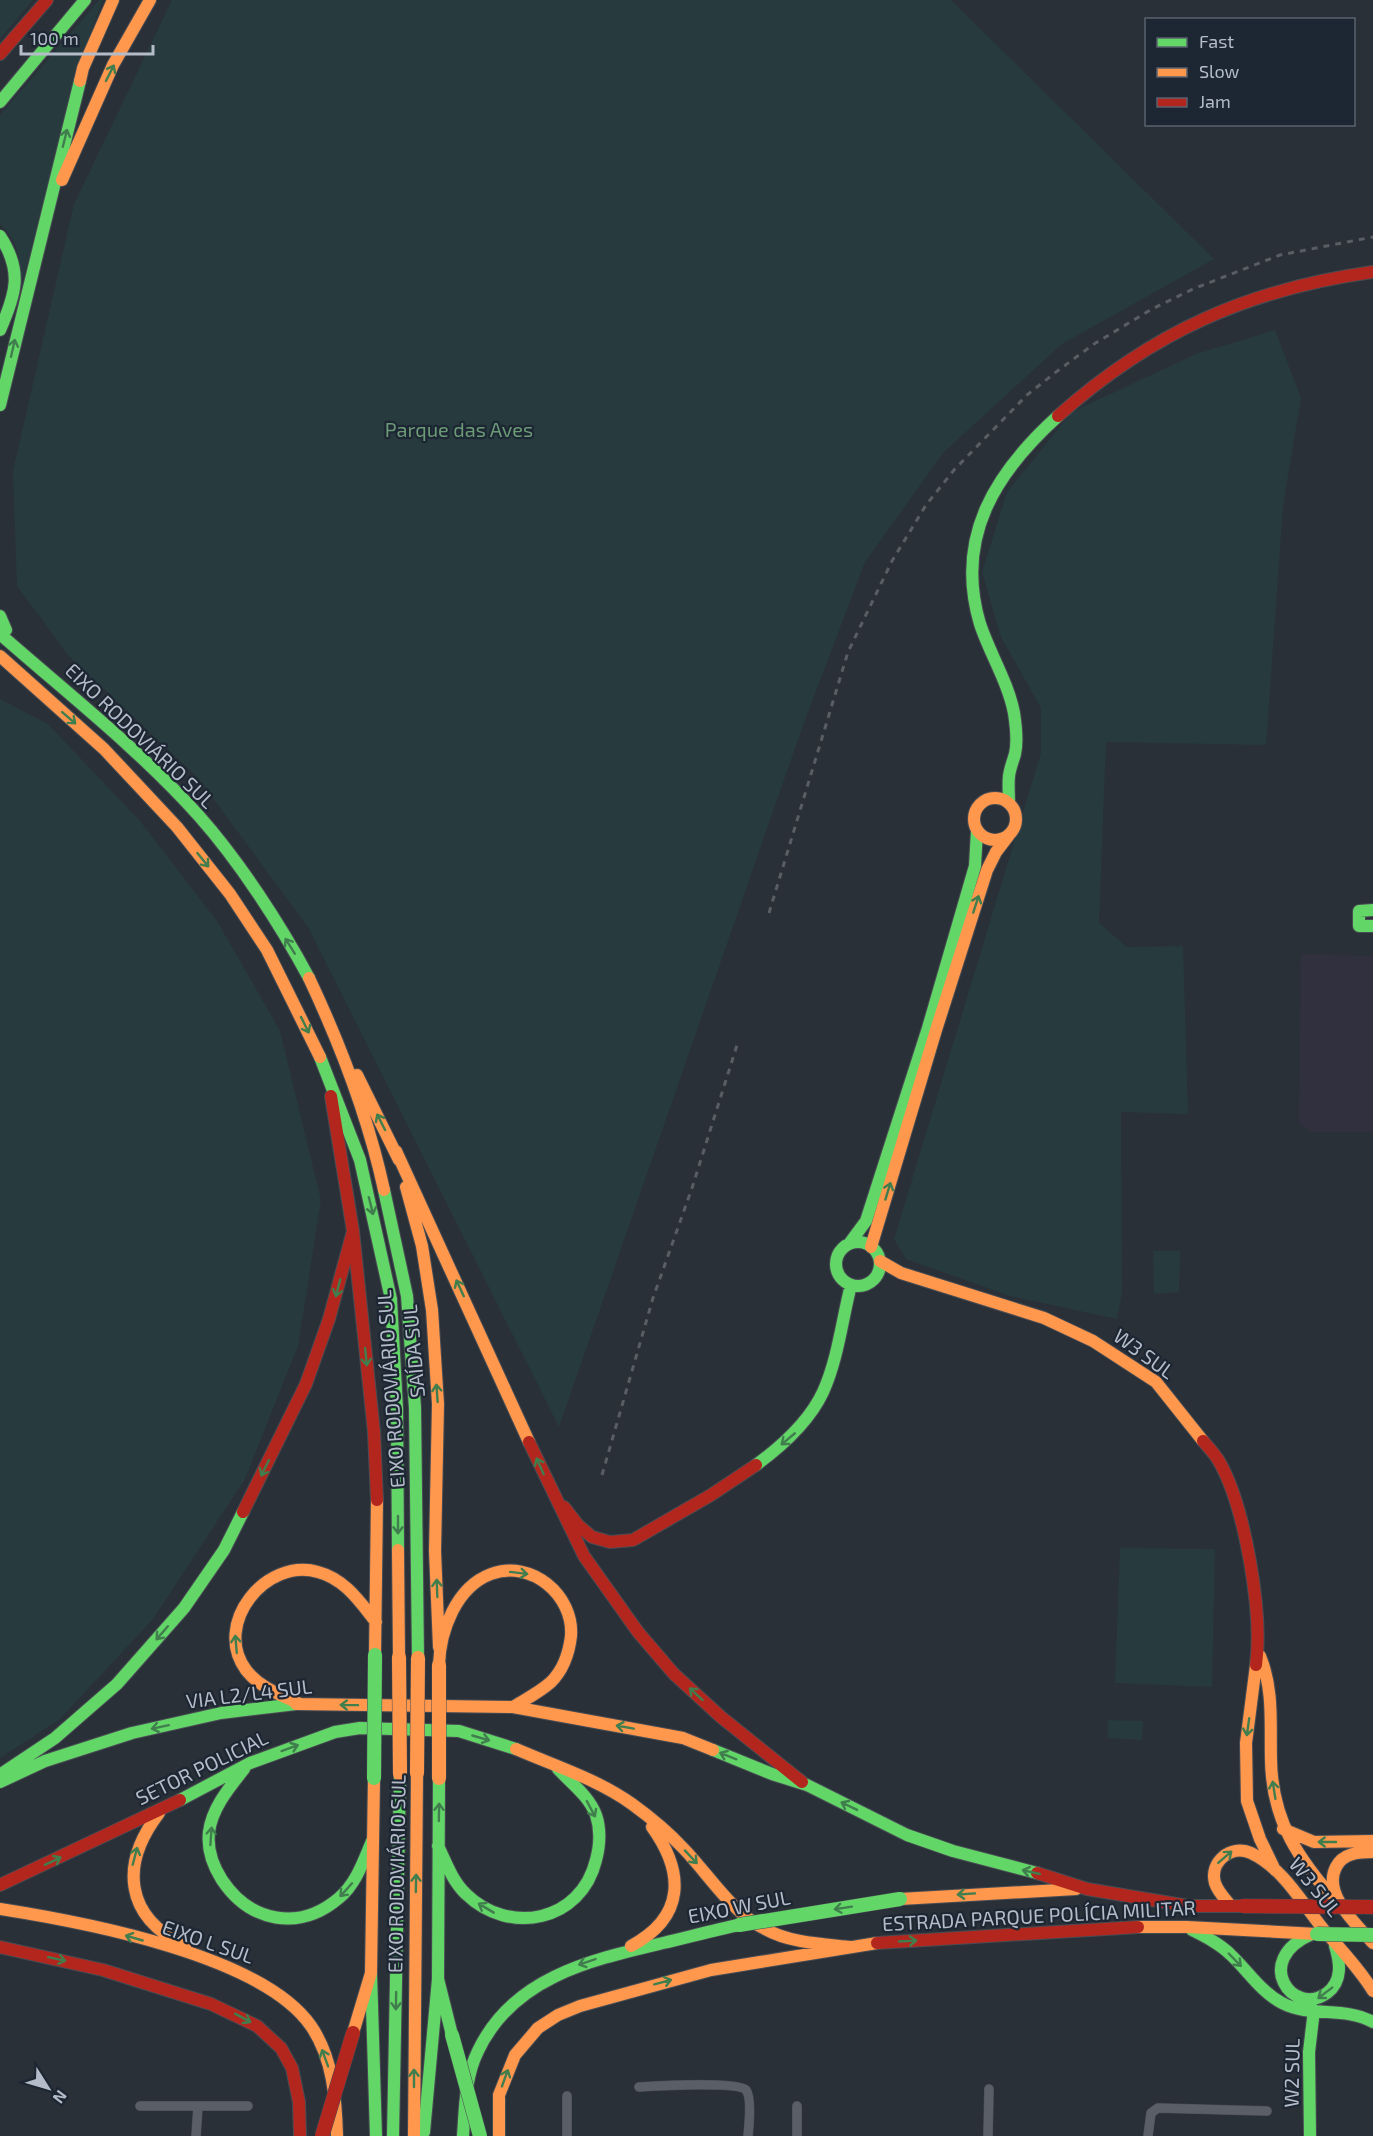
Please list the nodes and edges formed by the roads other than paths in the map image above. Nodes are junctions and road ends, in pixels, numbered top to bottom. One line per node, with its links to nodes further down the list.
1 (47, 0): 5 (main road)
2 (85, 0): 6 (main road)
3 (113, 0): 7 (main road, one-way to 3)
4 (150, 0): 7 (main road, one-way to 4)
5 (0, 54)
6 (0, 102)
7 (44, 223): 11 (main road, one-way to 7)
8 (0, 236): 10 (main road)
9 (1373, 272): 17 (main road)
10 (0, 330)
11 (0, 405)
12 (0, 616): 13 (main road, EIXO RODOVIÁRIO SUL)
13 (2, 629): 24 (main road, EIXO RODOVIÁRIO SUL, one-way to 13)
14 (0, 656): 16 (main road, EIXO RODOVIÁRIO SUL)
15 (0, 675): 16 (main road)
16 (25, 680): 25 (main road, EIXO RODOVIÁRIO SUL, one-way to 25)
17 (1010, 774): 18 (main road); 19 (main road)
18 (992, 798): 19 (main road); 20 (main road)
19 (1009, 803): 21 (main road)
20 (977, 830): 21 (main road); 28 (main road)
21 (1009, 835): 29 (main road, one-way to 21)
22 (1373, 910): 23 (main road)
23 (1373, 926)
24 (336, 1035): 26 (main road, SAÍDA SUL, one-way to 24); 88 (main road, EIXO RODOVIÁRIO SUL, one-way to 24, bridge)
25 (327, 1071): 27 (main road); 87 (main road, EIXO RODOVIÁRIO SUL, one-way to 87, bridge)
26 (396, 1151): 34 (main road, one-way to 26); 36 (main road, SAÍDA SUL, one-way to 26)
27 (353, 1231): 35 (main road, one-way to 35); 43 (main road, one-way to 43)
28 (849, 1244): 29 (main road); 33 (main road)
29 (871, 1247): 30 (main road)
30 (880, 1261): 31 (main road, W3 SUL); 32 (main road)
31 (901, 1274): 32 (main road, W3 SUL); 37 (main road, W3 SUL)
32 (875, 1277): 33 (main road)
33 (850, 1285): 34 (main road, one-way to 34)
34 (550, 1489): 42 (main road, one-way to 34)
35 (376, 1622): 38 (main road, one-way to 35); 48 (main road, bridge)
36 (439, 1647): 39 (main road, one-way to 39); 50 (main road, SAÍDA SUL, one-way to 36, bridge)
37 (1258, 1653): 47 (main road, W3 SUL, one-way to 37); 52 (main road, W3 SUL, one-way to 52)
38 (300, 1704): 39 (main road, VIA L2/L4 SUL, one-way to 38); 44 (main road, VIA L2/L4 SUL, one-way to 44)
39 (513, 1707): 42 (main road, ESTRADA PARQUE POLÍCIA MILITAR, one-way to 39)
40 (250, 1763): 41 (main road, SETOR POLICIAL, one-way to 41); 46 (main road, SETOR POLICIAL); 48 (main road, one-way to 40)
41 (554, 1764): 45 (main road, SETOR POLICIAL); 50 (main road, one-way to 50)
42 (777, 1768): 54 (main road, ESTRADA PARQUE POLÍCIA MILITAR, one-way to 42)
43 (0, 1775)
44 (0, 1782)
45 (632, 1804): 65 (main road, one-way to 65); 66 (main road)
46 (162, 1810): 53 (main road, SETOR POLICIAL, one-way to 46); 67 (main road, one-way to 46)
47 (1283, 1829): 49 (main road, one-way to 47); 58 (main road, W3 SUL)
48 (373, 1839): 68 (main road)
49 (1373, 1841)
50 (438, 1846): 69 (main road, SAÍDA SUL)
51 (1373, 1852): 58 (main road)
52 (1275, 1871): 55 (main road, one-way to 52); 62 (main road, W3 SUL)
53 (0, 1885)
54 (1087, 1889): 55 (main road, ESTRADA PARQUE POLÍCIA MILITAR); 66 (main road, EIXO W SUL, one-way to 66, bridge)
55 (1237, 1906): 56 (main road, ESTRADA PARQUE POLÍCIA MILITAR, bridge)
56 (1373, 1907)
57 (0, 1909): 67 (main road, EIXO L SUL, one-way to 57)
58 (1345, 1911): 63 (main road, W3 SUL)
59 (1187, 1927): 60 (main road, ESTRADA PARQUE POLÍCIA MILITAR); 65 (main road, ESTRADA PARQUE POLÍCIA MILITAR, one-way to 59); 71 (main road, one-way to 71)
60 (1314, 1934): 61 (main road, ESTRADA PARQUE POLÍCIA MILITAR, bridge); 62 (main road, one-way to 60)
61 (1373, 1935)
62 (1334, 1941): 70 (main road, W3 SUL)
63 (1373, 1943)
64 (0, 1947): 83 (main road, one-way to 83)
65 (850, 1947): 92 (main road, one-way to 65)
66 (612, 1954): 90 (main road, EIXO W SUL, one-way to 90)
67 (211, 1960): 85 (main road, EIXO L SUL, one-way to 67)
68 (371, 1972): 84 (main road, bridge); 86 (main road)
69 (438, 1979): 89 (main road); 91 (main road, bridge)
70 (1373, 1991)
71 (1314, 2010): 72 (main road); 97 (main road, W2 SUL)
72 (1373, 2022)
73 (639, 2087): 94 (street)
74 (989, 2090): 96 (street)
75 (567, 2096): 93 (street)
76 (140, 2106): 77 (street)
77 (198, 2106): 78 (street); 82 (street)
78 (248, 2106)
79 (797, 2106): 95 (street)
80 (1267, 2111): 81 (street)
81 (1148, 2134)
82 (196, 2136)
83 (300, 2136)
84 (322, 2136)
85 (337, 2136)
86 (376, 2136)
87 (393, 2136)
88 (414, 2136)
89 (423, 2136)
90 (463, 2136)
91 (480, 2136)
92 (499, 2136)
93 (567, 2136)
94 (748, 2136)
95 (797, 2136)
96 (988, 2136)
97 (1310, 2136)

